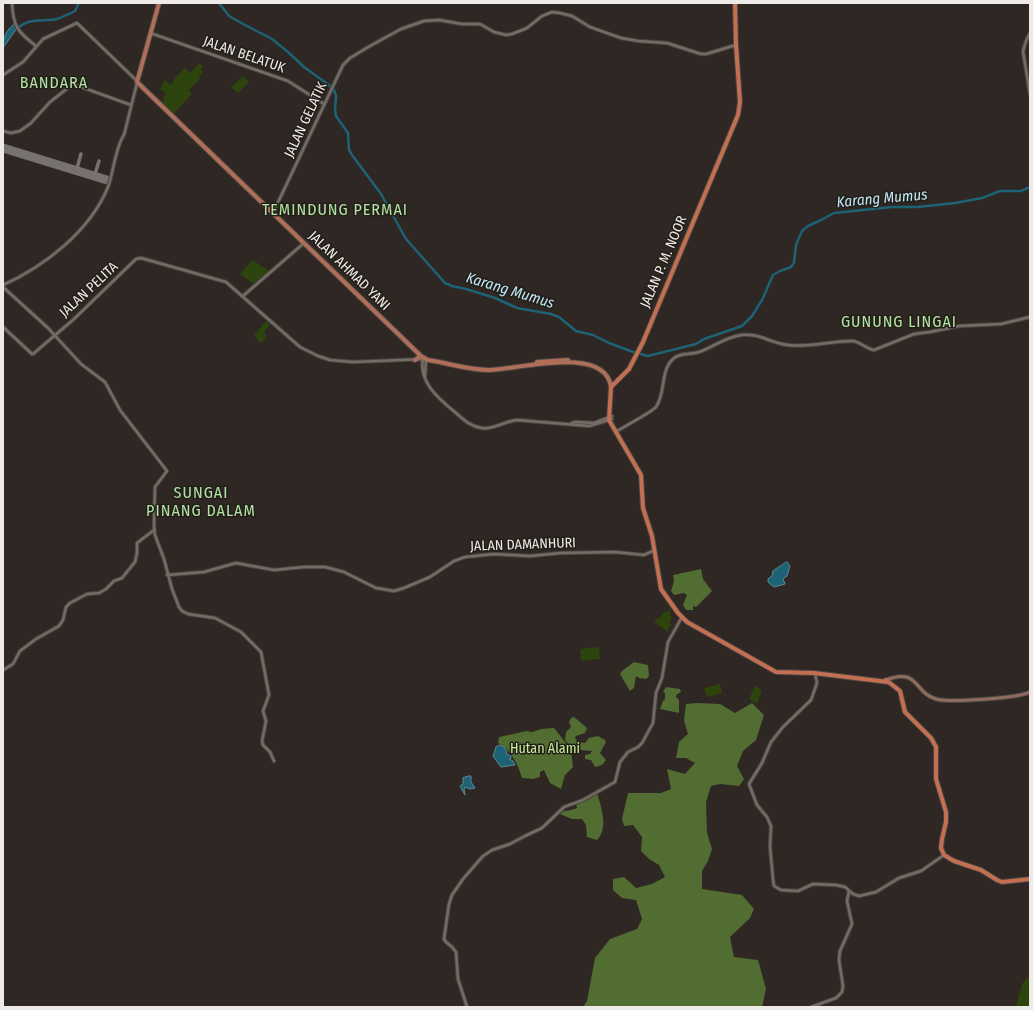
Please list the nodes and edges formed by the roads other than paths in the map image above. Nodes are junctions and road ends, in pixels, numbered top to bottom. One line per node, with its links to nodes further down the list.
1 (12, 3): 7 (street)
2 (160, 3): 5 (main road); 8 (main road)
3 (735, 3): 6 (highway, JALAN P. M. NOOR)
4 (1030, 33): 13 (street)
5 (153, 34): 8 (main road); 14 (street, JALAN BELATUK)
6 (736, 45): 14 (street, JALAN GELATIK); 26 (highway, JALAN P. M. NOOR)
7 (36, 46): 10 (street); 11 (street)
8 (148, 47): 9 (main road); 12 (main road)
9 (139, 74): 11 (main road); 12 (main road)
10 (3, 75)
11 (133, 77): 12 (street)
12 (138, 82): 15 (street); 17 (main road, JALAN AHMAD YANI)
13 (1030, 94)
14 (324, 104): 17 (street, JALAN GELATIK)
15 (131, 105): 16 (street); 19 (street)
16 (3, 131)
17 (273, 213): 18 (main road, JALAN AHMAD YANI)
18 (305, 244): 20 (street); 24 (main road, JALAN AHMAD YANI)
19 (3, 286): 23 (street)
20 (243, 296): 23 (street, JALAN PELITA); 25 (street)
21 (1030, 317): 28 (street)
22 (3, 327): 23 (street, JALAN PELITA)
23 (56, 335): 30 (street)
24 (423, 357): 25 (main road); 26 (main road); 27 (street)
25 (415, 360)
26 (612, 386): 27 (highway)
27 (611, 418): 28 (highway); 29 (highway)
28 (617, 431): 29 (highway)
29 (644, 506): 31 (highway)
30 (154, 530): 32 (street); 34 (street)
31 (655, 550): 32 (street, JALAN DAMANHURI); 33 (highway)
32 (168, 575): 39 (street)
33 (683, 617): 35 (highway); 35 (highway); 43 (street)
34 (3, 670)
35 (814, 672): 37 (highway); 42 (street)
36 (893, 678): 37 (highway); 37 (main road); 38 (main road)
37 (888, 682): 40 (highway)
38 (1030, 692)
39 (274, 762)
40 (944, 855): 41 (highway); 42 (street)
41 (1030, 879)
42 (849, 891): 44 (street)
43 (467, 1007)
44 (811, 1007)

